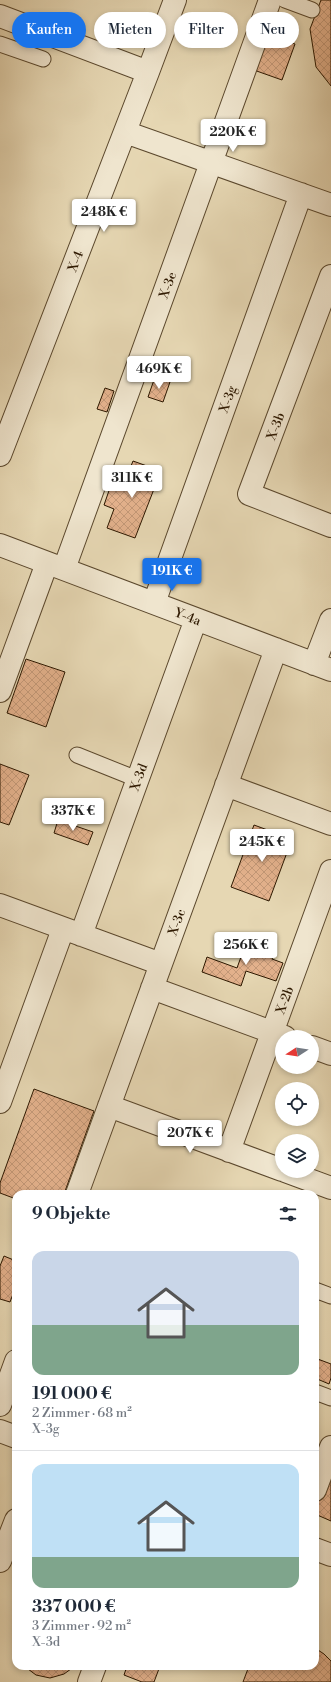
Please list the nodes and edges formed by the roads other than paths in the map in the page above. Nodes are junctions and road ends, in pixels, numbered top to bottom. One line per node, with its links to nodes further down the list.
1 (175, 0): 8 (street, X-4)
2 (270, 0): 10 (street, X-3e)
3 (284, 0): 4 (lane)
4 (312, 10)
5 (0, 16): 8 (street)
6 (0, 44): 7 (lane)
7 (43, 59)
8 (148, 72): 9 (street, X-4)
9 (125, 132): 10 (street); 14 (street, X-4)
10 (211, 163): 11 (street); 17 (street, X-3e)
11 (301, 194): 12 (street); 18 (street, X-3g)
12 (331, 205)
13 (331, 276): 15 (street, X-3b)
14 (0, 455)
15 (331, 526)
16 (0, 545): 17 (street, Y-4a)
17 (55, 566): 18 (street, Y-4a); 23 (street, X-3e)
18 (154, 603): 19 (street, Y-4a)
19 (196, 619): 21 (street, Y-4a); 25 (street, X-3d)
20 (331, 620): 22 (street)
21 (276, 649): 22 (street, Y-4a); 26 (street, X-3c)
22 (323, 667)
23 (0, 691)
24 (77, 755): 25 (lane)
25 (138, 778): 30 (street, X-3d)
26 (226, 785): 27 (street); 31 (street, X-3c)
27 (331, 824)
28 (330, 876): 33 (street, X-2b)
29 (0, 905): 30 (street)
30 (72, 932): 31 (street); 38 (street, X-3d)
31 (161, 964): 32 (street, X-3c)
32 (152, 988): 34 (street); 39 (street, X-3c)
33 (281, 1030)
34 (275, 1034)
35 (275, 1044): 40 (street, X-2b)
36 (319, 1050): 37 (street)
37 (331, 1054)
38 (0, 1102)
39 (109, 1106): 40 (street); 44 (street, X-3c)
40 (229, 1151): 41 (street)
41 (275, 1167)
42 (304, 1178): 43 (street)
43 (331, 1188)
44 (78, 1190)
45 (319, 1292): 46 (lane)
46 (331, 1296)
47 (12, 1372): 50 (street)
48 (319, 1394): 49 (lane)
49 (331, 1398)
50 (0, 1405)
51 (0, 1430): 52 (street)
52 (12, 1435)
53 (331, 1447): 54 (street)
54 (319, 1479)
55 (12, 1530): 58 (street)
56 (319, 1550): 57 (street)
57 (331, 1555)
58 (0, 1561)
59 (94, 1670): 60 (street)
60 (89, 1682)

